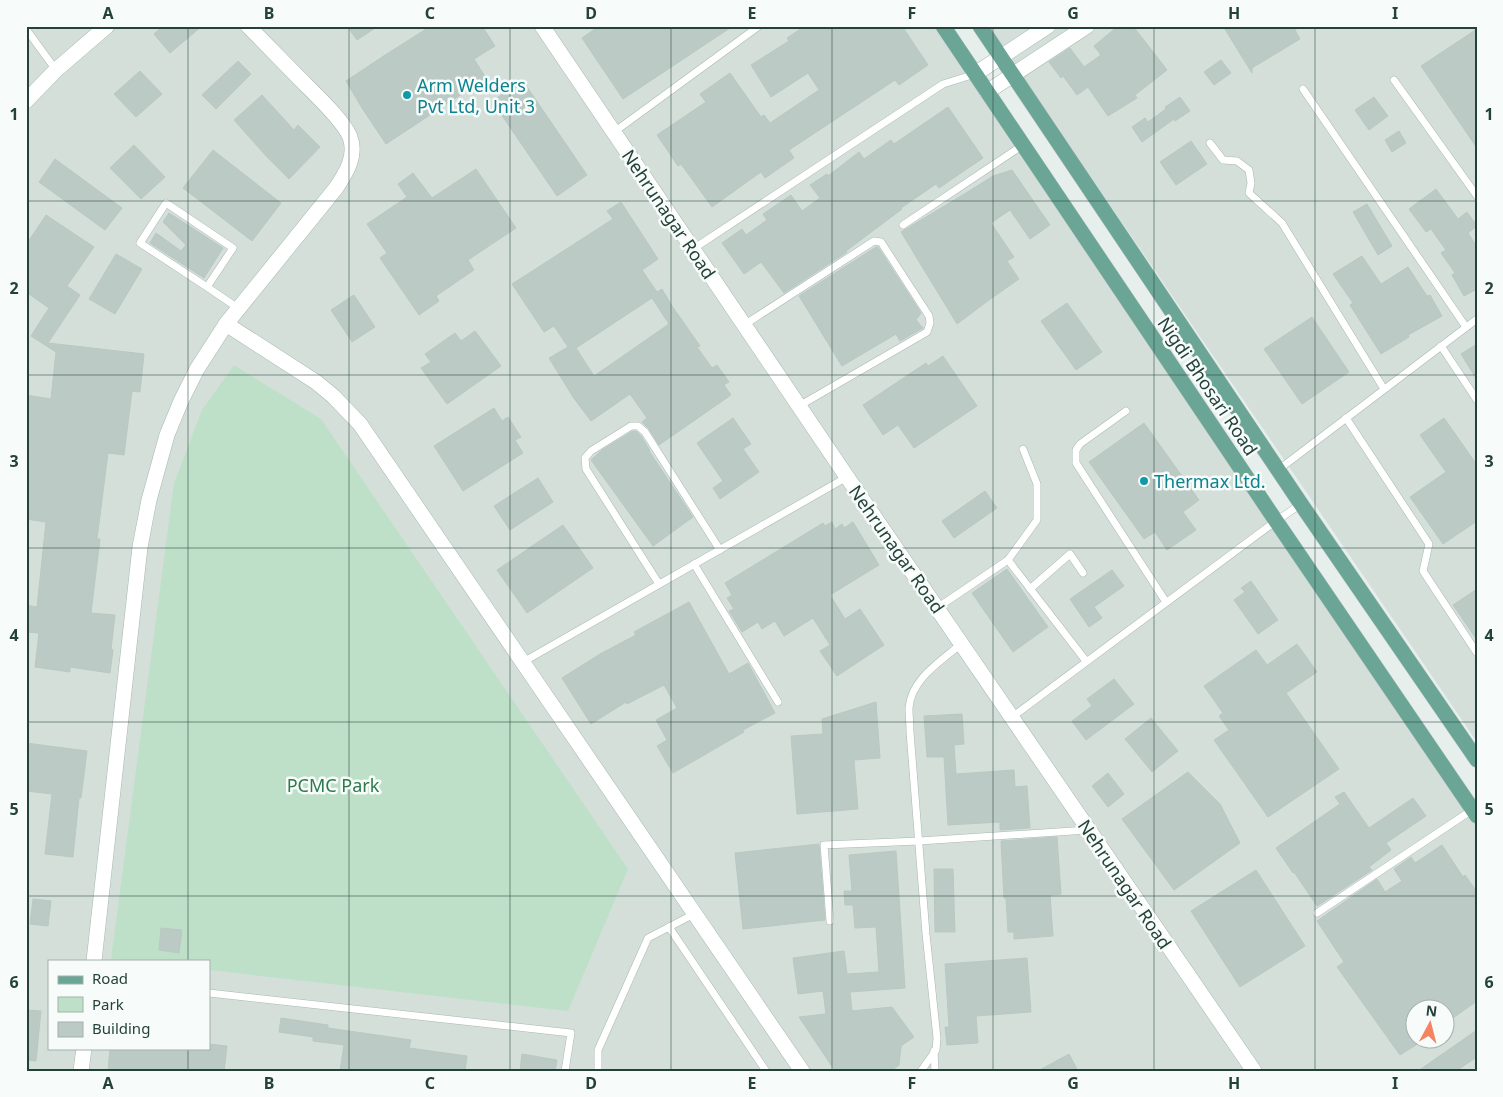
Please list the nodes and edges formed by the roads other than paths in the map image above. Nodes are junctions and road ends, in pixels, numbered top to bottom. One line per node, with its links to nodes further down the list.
1 (108, 26): 11 (street)
2 (248, 26): 25 (street)
3 (542, 26): 18 (street, Nehrunagar Road)
4 (759, 26): 18 (lane)
5 (943, 26): 12 (main road, Nigdi Bhosari Road)
6 (980, 26): 10 (main road, Nigdi Bhosari Road)
7 (1048, 26): 10 (street)
8 (1087, 26): 13 (street)
9 (26, 29): 11 (lane)
10 (1000, 57): 12 (street); 13 (main road, Nigdi Bhosari Road)
11 (56, 70): 17 (street)
12 (975, 74): 16 (main road, Nigdi Bhosari Road); 23 (lane)
13 (1013, 76): 16 (street); 37 (main road, Nigdi Bhosari Road)
14 (1394, 80): 21 (lane)
15 (1303, 89): 29 (lane)
16 (987, 92): 20 (main road, Nigdi Bhosari Road)
17 (26, 101)
18 (613, 132): 23 (street, Nehrunagar Road)
19 (1210, 143): 31 (lane)
20 (1022, 144): 22 (lane); 40 (main road, Nigdi Bhosari Road)
21 (1477, 196)
22 (903, 224)
23 (692, 249): 28 (street, Nehrunagar Road)
24 (207, 287): 24 (lane); 25 (lane)
25 (238, 308): 27 (street)
26 (1477, 319): 29 (lane)
27 (226, 324): 52 (street); 63 (street)
28 (744, 325): 33 (street, Nehrunagar Road); 33 (lane)
29 (1466, 327): 30 (lane)
30 (1441, 346): 31 (lane); 32 (lane)
31 (1384, 389): 35 (lane)
32 (1477, 400)
33 (799, 406): 38 (street, Nehrunagar Road)
34 (1126, 411): 47 (lane)
35 (1346, 418): 37 (lane); 50 (lane)
36 (1023, 449): 42 (lane)
37 (1277, 470): 39 (main road, Nigdi Bhosari Road)
38 (847, 477): 41 (lane); 48 (street, Nehrunagar Road)
39 (1300, 504): 40 (lane); 55 (main road, Nigdi Bhosari Road)
40 (1276, 521): 47 (lane); 56 (main road, Nigdi Bhosari Road)
41 (720, 550): 43 (lane); 45 (lane)
42 (1008, 560): 46 (lane); 48 (lane)
43 (694, 564): 45 (lane); 53 (lane)
44 (1083, 573): 46 (lane)
45 (659, 584): 52 (lane)
46 (1030, 589): 51 (lane)
47 (1166, 602): 51 (lane)
48 (937, 608): 49 (street, Nehrunagar Road)
49 (961, 643): 54 (street, Nehrunagar Road); 58 (lane)
50 (1477, 653)
51 (1086, 661): 54 (lane)
52 (522, 662): 60 (street)
53 (778, 702)
54 (1011, 717): 57 (street, Nehrunagar Road)
55 (1477, 760)
56 (1475, 813): 59 (lane)
57 (1088, 830): 58 (lane); 74 (street, Nehrunagar Road)
58 (919, 841): 61 (lane); 66 (lane)
59 (1317, 913)
60 (694, 914): 62 (lane); 71 (street)
61 (830, 921)
62 (669, 927): 69 (lane); 70 (lane)
63 (94, 960)
64 (210, 994): 68 (lane)
65 (84, 1050): 67 (street)
66 (934, 1051): 72 (lane); 73 (lane)
67 (81, 1071)
68 (565, 1071)
69 (598, 1071)
70 (766, 1071)
71 (802, 1071)
72 (921, 1071)
73 (935, 1071)
74 (1254, 1071)

